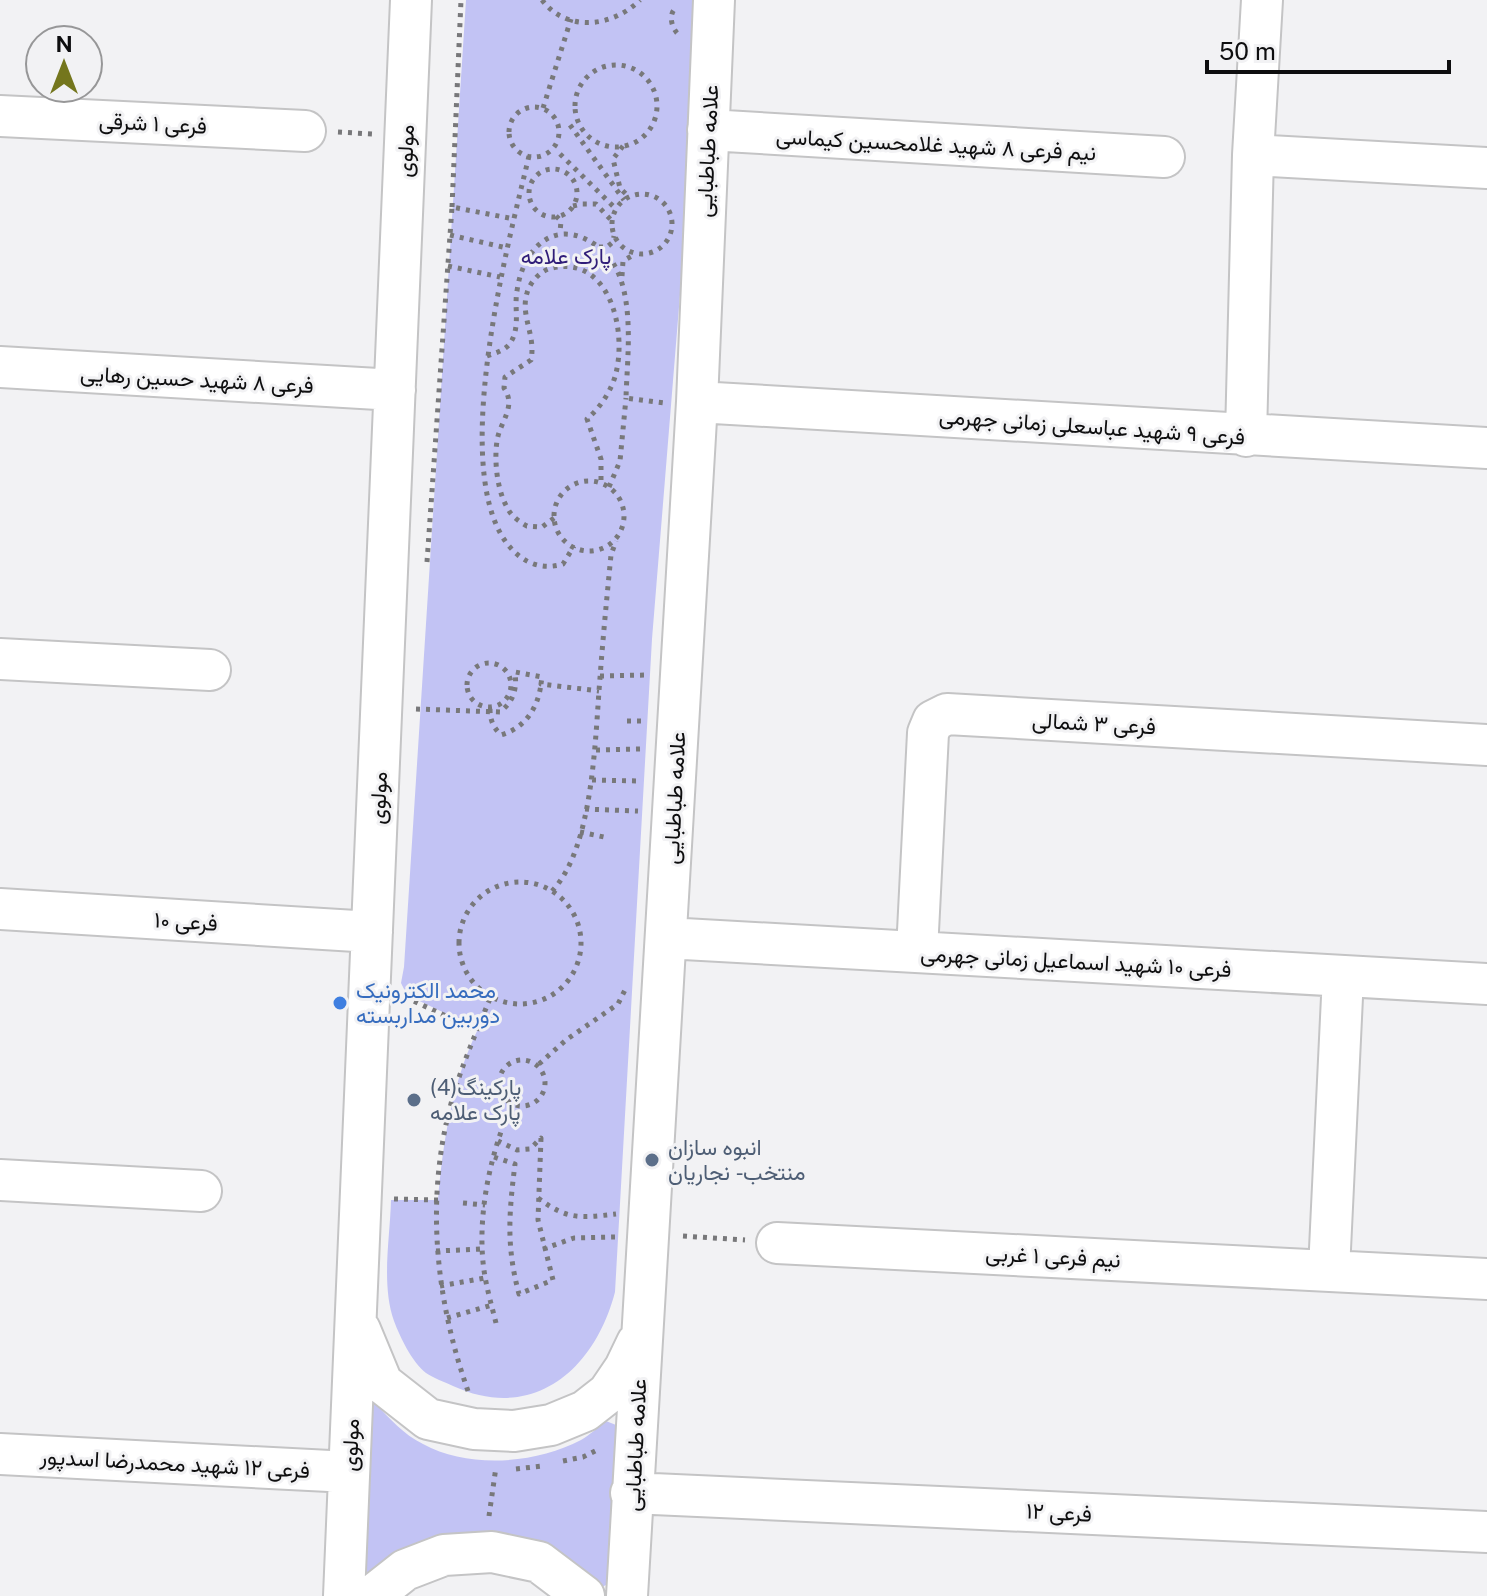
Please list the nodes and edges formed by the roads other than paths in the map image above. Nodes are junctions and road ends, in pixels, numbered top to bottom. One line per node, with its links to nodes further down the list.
1 (411, 0): 11 (street, مولوی)
2 (714, 0): 5 (street, علامه طباطبایی)
3 (1262, 0): 7 (street)
4 (0, 116): 6 (street, فرعی ۱ شرقی)
5 (708, 130): 8 (street, نیم فرعی ۸ شهید غلامحسین کیماسی); 12 (street, علامه طباطبایی)
6 (305, 131)
7 (1253, 155): 9 (street); 13 (street)
8 (1164, 157)
9 (1487, 168)
10 (0, 367): 11 (street, فرعی ۸ شهید حسین رهایی)
11 (395, 390): 19 (street, مولوی)
12 (685, 403): 13 (street, فرعی ۹ شهید عباسعلی زمانی جهرمی); 20 (street, علامه طباطبایی)
13 (1246, 436): 14 (street, فرعی ۹ شهید عباسعلی زمانی جهرمی)
14 (1487, 448)
15 (0, 659): 16 (street)
16 (210, 670)
17 (1487, 745): 21 (street, فرعی ۳ شمالی)
18 (0, 909): 19 (street, فرعی ۱۰)
19 (372, 932): 29 (street, مولوی)
20 (666, 938): 21 (street, فرعی ۱۰ شهید اسماعیل زمانی جهرمی); 30 (street, علامه طباطبایی)
21 (917, 951): 22 (street, فرعی ۱۰ شهید اسماعیل زمانی جهرمی)
22 (1343, 976): 23 (street, فرعی ۱۰ شهید اسماعیل زمانی جهرمی); 27 (street)
23 (1487, 984)
24 (0, 1180): 25 (street)
25 (201, 1191)
26 (777, 1243): 27 (street, نیم فرعی ۱ غربی)
27 (1329, 1270): 28 (street)
28 (1487, 1279)
29 (356, 1319): 30 (street); 32 (street, مولوی)
30 (641, 1333): 33 (street, علامه طباطبایی)
31 (0, 1454): 32 (street, فرعی ۱۲ شهید محمدرضا اسدپور)
32 (349, 1472): 35 (street, مولوی)
33 (631, 1493): 34 (street, فرعی ۱۲); 38 (street, علامه طباطبایی)
34 (1487, 1532)
35 (344, 1596)
36 (372, 1596): 37 (street)
37 (584, 1596)
38 (627, 1596)

